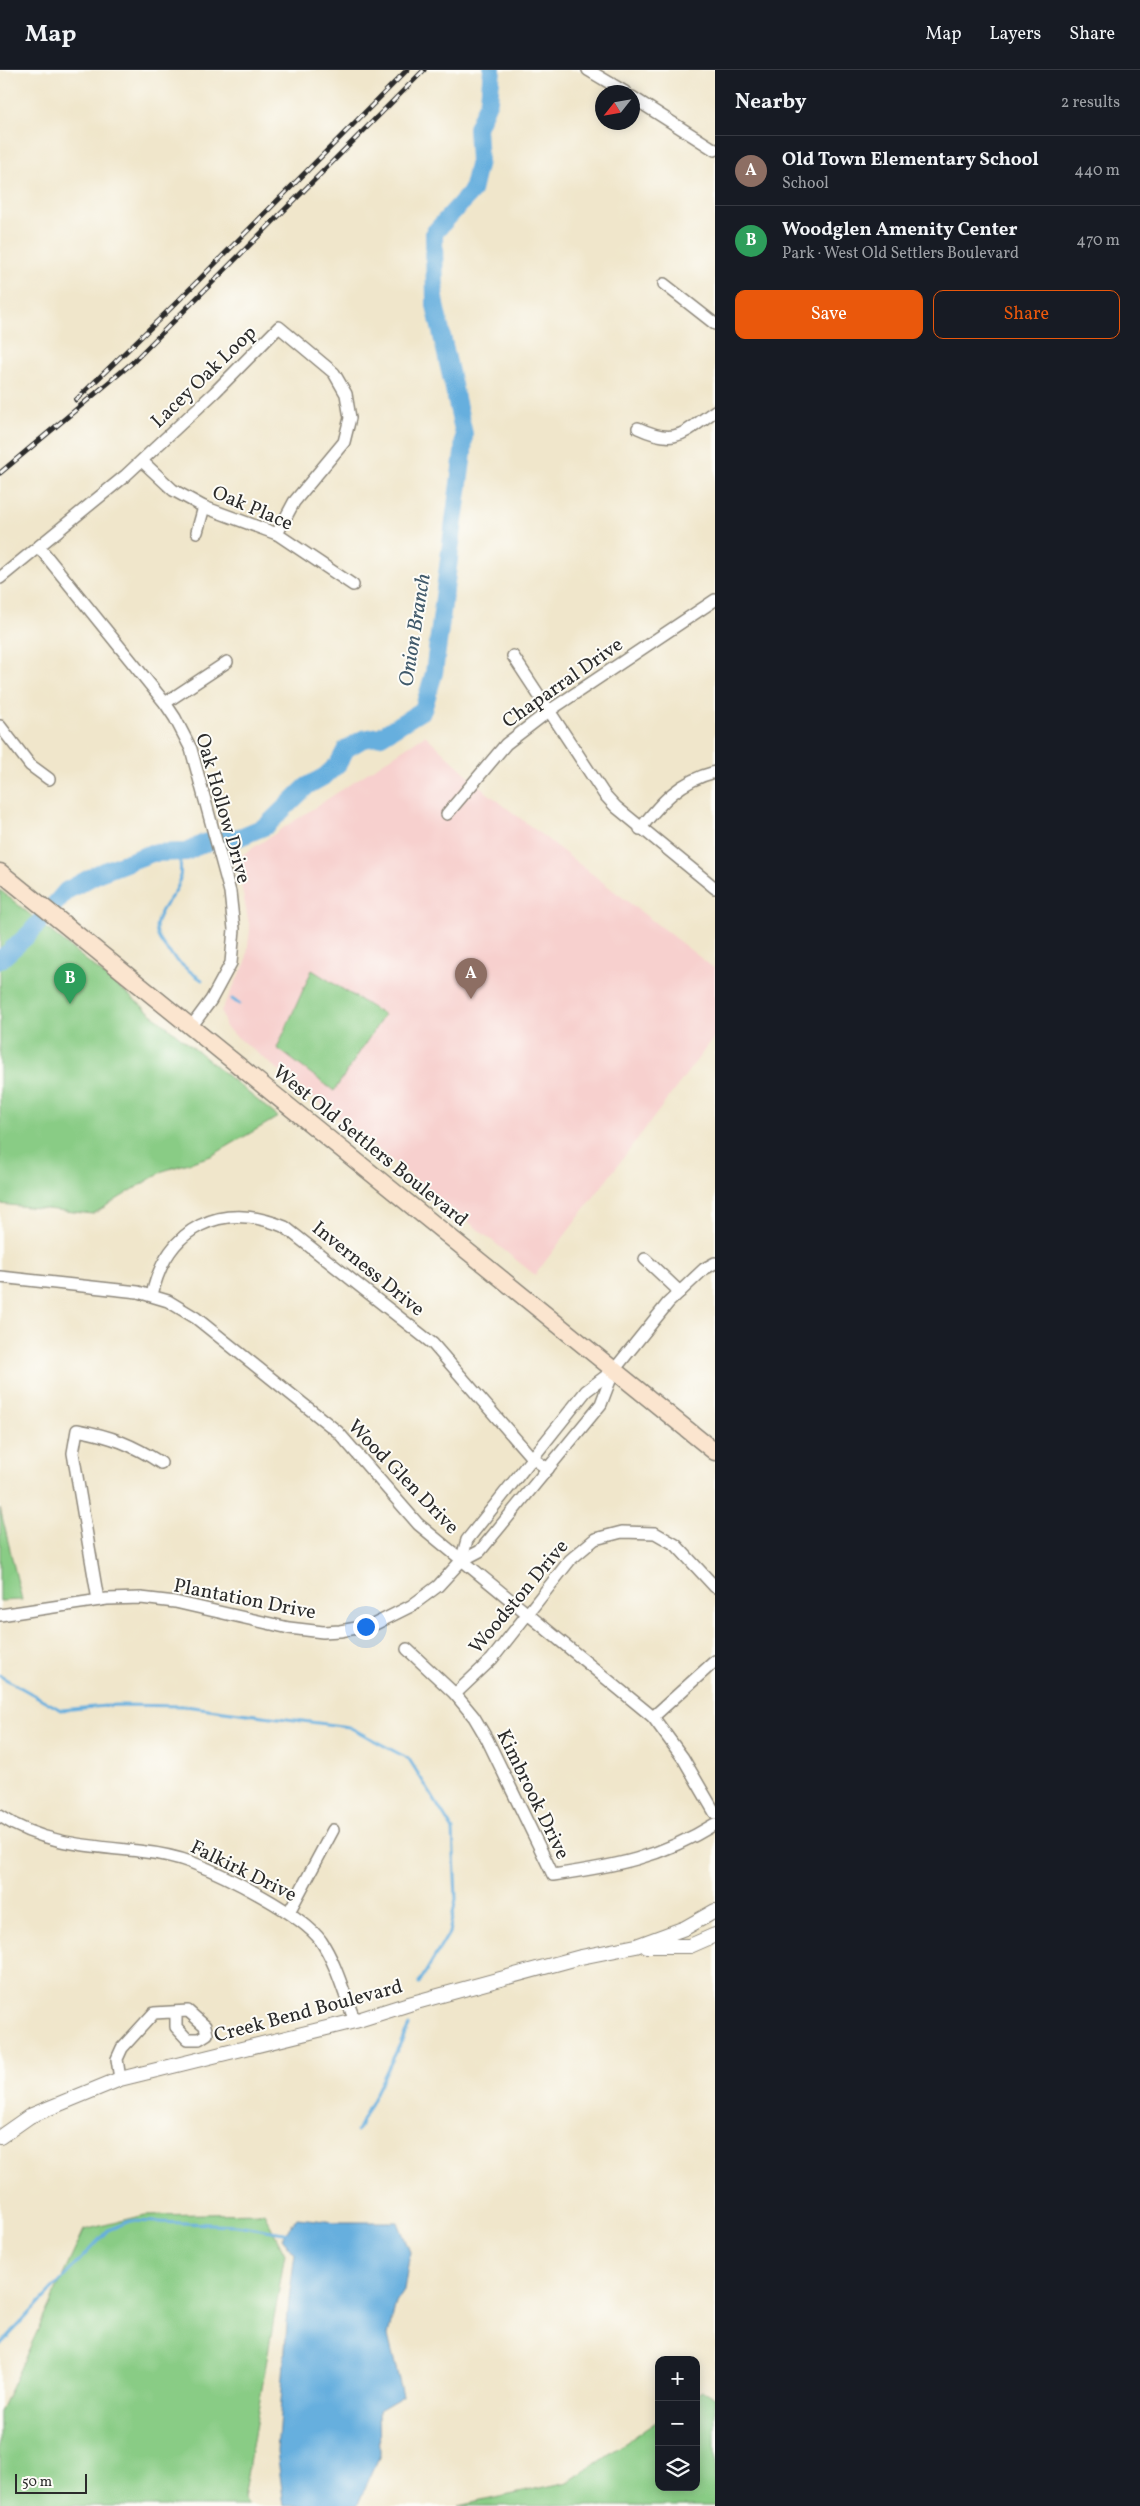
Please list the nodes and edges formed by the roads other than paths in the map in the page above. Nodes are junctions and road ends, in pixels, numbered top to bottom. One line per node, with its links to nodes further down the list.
1 (588, 70): 2 (street)
2 (613, 85)
3 (640, 102): 4 (street)
4 (715, 150)
5 (664, 284): 6 (street)
6 (715, 324)
7 (715, 411): 8 (street)
8 (638, 428)
9 (142, 461): 10 (street, Oak Place); 12 (street, Lacey Oak Loop); 13 (street, Lacey Oak Loop)
10 (204, 507): 11 (street); 12 (street, Oak Place)
11 (197, 532)
12 (277, 534): 15 (street, Oak Place)
13 (39, 547): 14 (street, Lacey Oak Loop); 19 (street, Oak Hollow Drive)
14 (0, 578)
15 (353, 584)
16 (715, 600): 20 (street, Chaparral Drive)
17 (513, 656): 20 (street)
18 (227, 662): 19 (street)
19 (165, 703): 28 (street, Oak Hollow Drive)
20 (549, 711): 24 (street, Chaparral Drive); 25 (street)
21 (0, 726): 23 (street)
22 (715, 772): 25 (street)
23 (49, 780)
24 (447, 814)
25 (640, 829): 27 (street)
26 (0, 872): 28 (main road, West Old Settlers Boulevard)
27 (715, 888)
28 (192, 1027): 34 (main road, West Old Settlers Boulevard)
29 (645, 1259): 32 (street)
30 (715, 1263): 32 (street, Plantation Drive)
31 (0, 1277): 33 (street, Wood Glen Drive)
32 (680, 1292): 34 (street, Plantation Drive)
33 (152, 1295): 36 (street, Inverness Drive); 39 (street, Wood Glen Drive)
34 (614, 1370): 35 (main road, West Old Settlers Boulevard); 36 (street, Plantation Drive); 38 (street, Plantation Drive)
35 (715, 1452)
36 (532, 1458): 38 (street, Inverness Drive); 39 (street, Plantation Drive)
37 (161, 1463): 41 (street)
38 (548, 1469): 39 (street, Plantation Drive)
39 (461, 1561): 41 (street, Plantation Drive); 43 (street, Wood Glen Drive)
40 (715, 1587): 43 (street, Woodston Drive)
41 (98, 1600): 42 (street, Plantation Drive)
42 (0, 1614)
43 (528, 1614): 46 (street, Woodston Drive); 47 (street, Wood Glen Drive)
44 (407, 1649): 46 (street, Kimbrook Drive)
45 (715, 1661): 47 (street)
46 (455, 1694): 50 (street, Kimbrook Drive)
47 (653, 1717): 48 (street, Wood Glen Drive)
48 (715, 1813)
49 (0, 1816): 53 (street, Falkirk Drive)
50 (715, 1824)
51 (333, 1830): 53 (street)
52 (715, 1911): 55 (street, Creek Bend Boulevard)
53 (288, 1912): 57 (street, Falkirk Drive)
54 (715, 1935): 55 (street, Creek Bend Boulevard)
55 (636, 1946): 57 (street, Creek Bend Boulevard)
56 (176, 2012): 58 (street)
57 (355, 2021): 58 (street, Creek Bend Boulevard)
58 (120, 2078): 59 (street, Creek Bend Boulevard)
59 (0, 2137)

